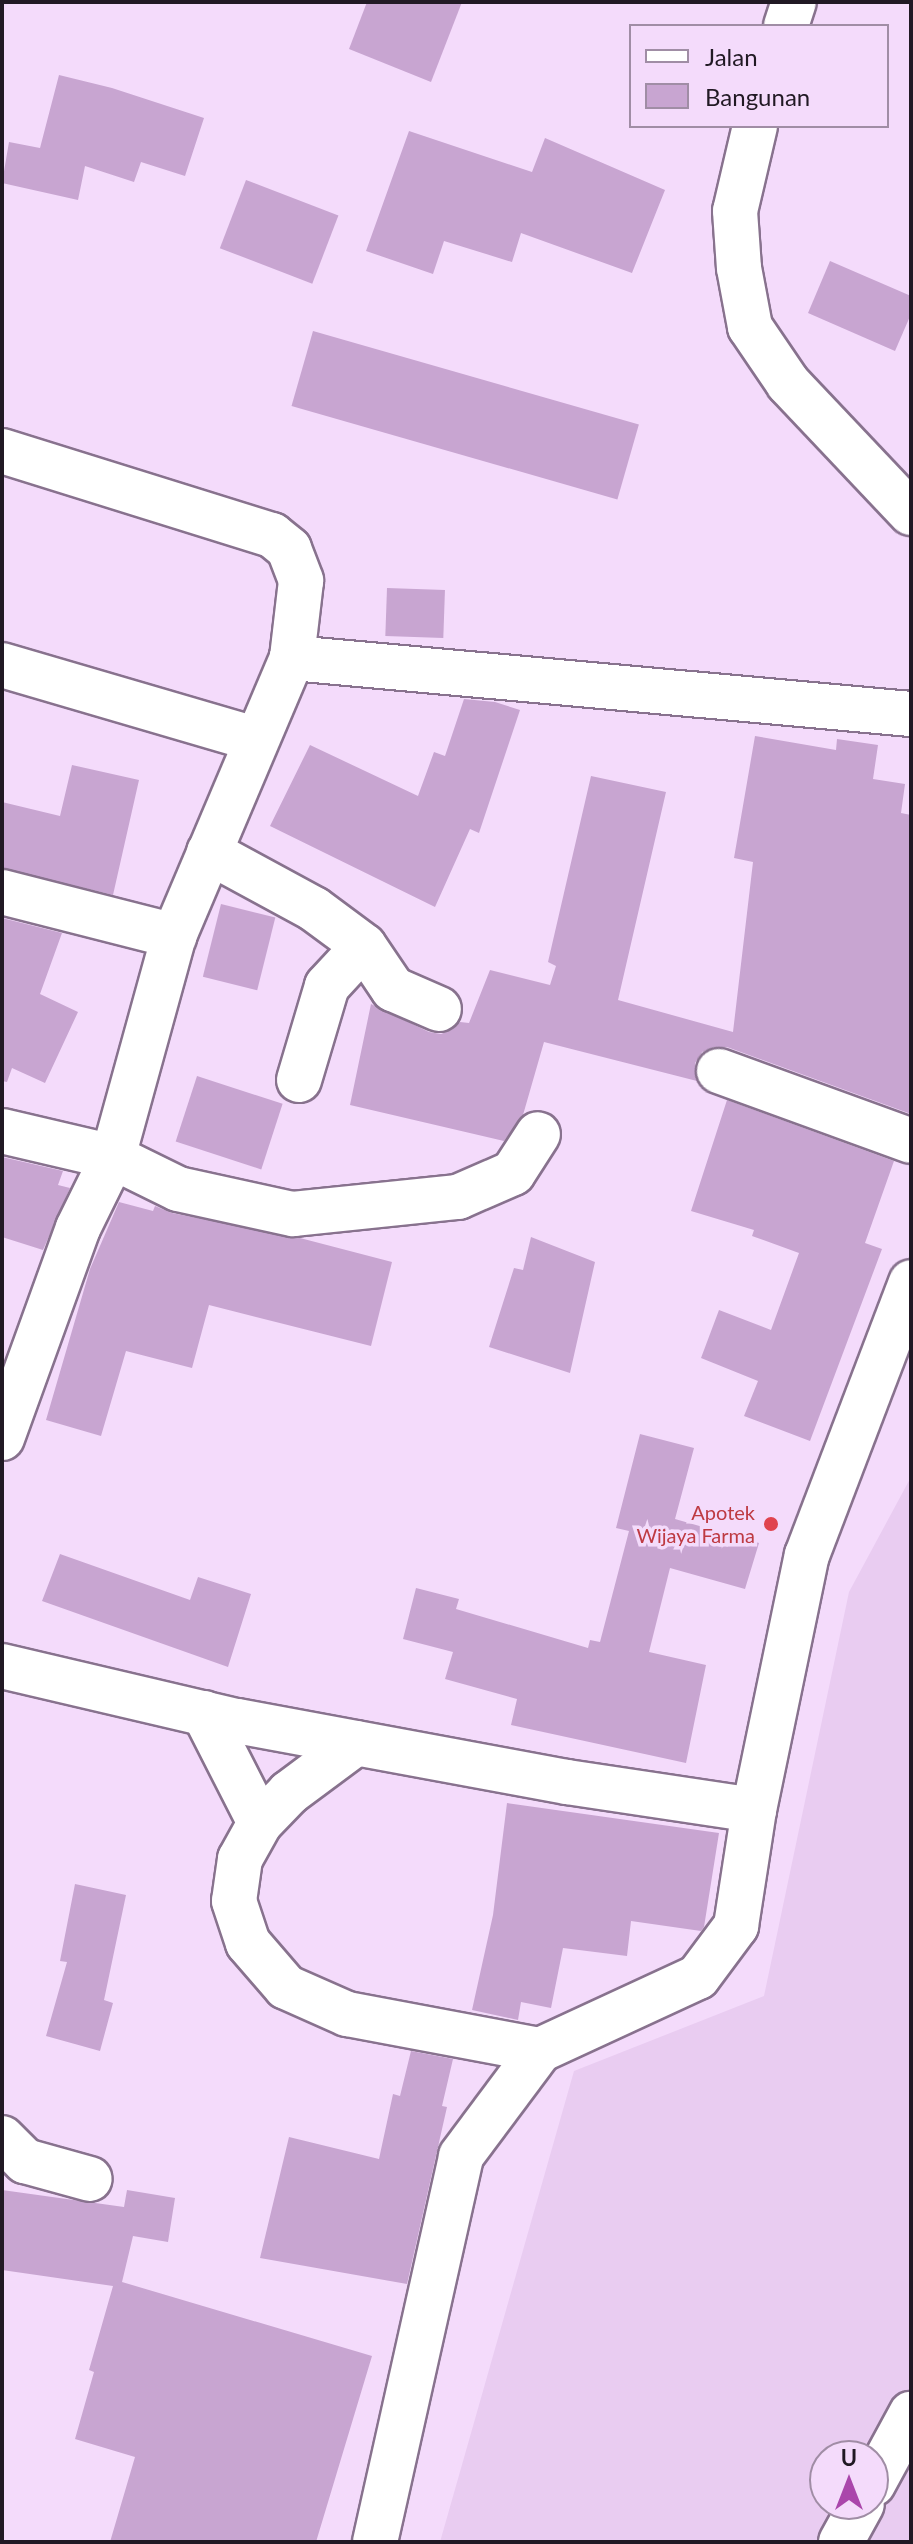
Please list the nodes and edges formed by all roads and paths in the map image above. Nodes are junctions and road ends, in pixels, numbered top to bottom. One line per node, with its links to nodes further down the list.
1 (794, 2): 2 (street)
2 (787, 24)
3 (755, 128): 5 (street)
4 (2, 451): 6 (street)
5 (911, 513)
6 (292, 658): 8 (street); 9 (street)
7 (2, 665): 9 (street)
8 (911, 714)
9 (255, 739): 10 (street)
10 (209, 852): 12 (street); 13 (street)
11 (2, 892): 12 (street)
12 (174, 936): 20 (street)
13 (364, 946): 14 (street); 16 (street)
14 (439, 1009)
15 (719, 1071): 19 (street)
16 (299, 1080)
17 (2, 1131): 20 (street)
18 (538, 1134): 20 (street)
19 (911, 1141)
20 (113, 1157): 22 (street)
21 (911, 1282): 26 (street)
22 (2, 1438)
23 (2, 1666): 24 (street)
24 (204, 1713): 25 (street); 27 (street)
25 (356, 1743): 26 (street); 27 (street)
26 (754, 1810): 28 (street)
27 (260, 1823): 28 (street)
28 (540, 2050): 34 (street)
29 (2, 2138): 30 (street)
30 (90, 2179)
31 (911, 2414): 32 (street)
32 (889, 2455)
33 (853, 2520): 35 (street)
34 (375, 2542)
35 (841, 2542)

